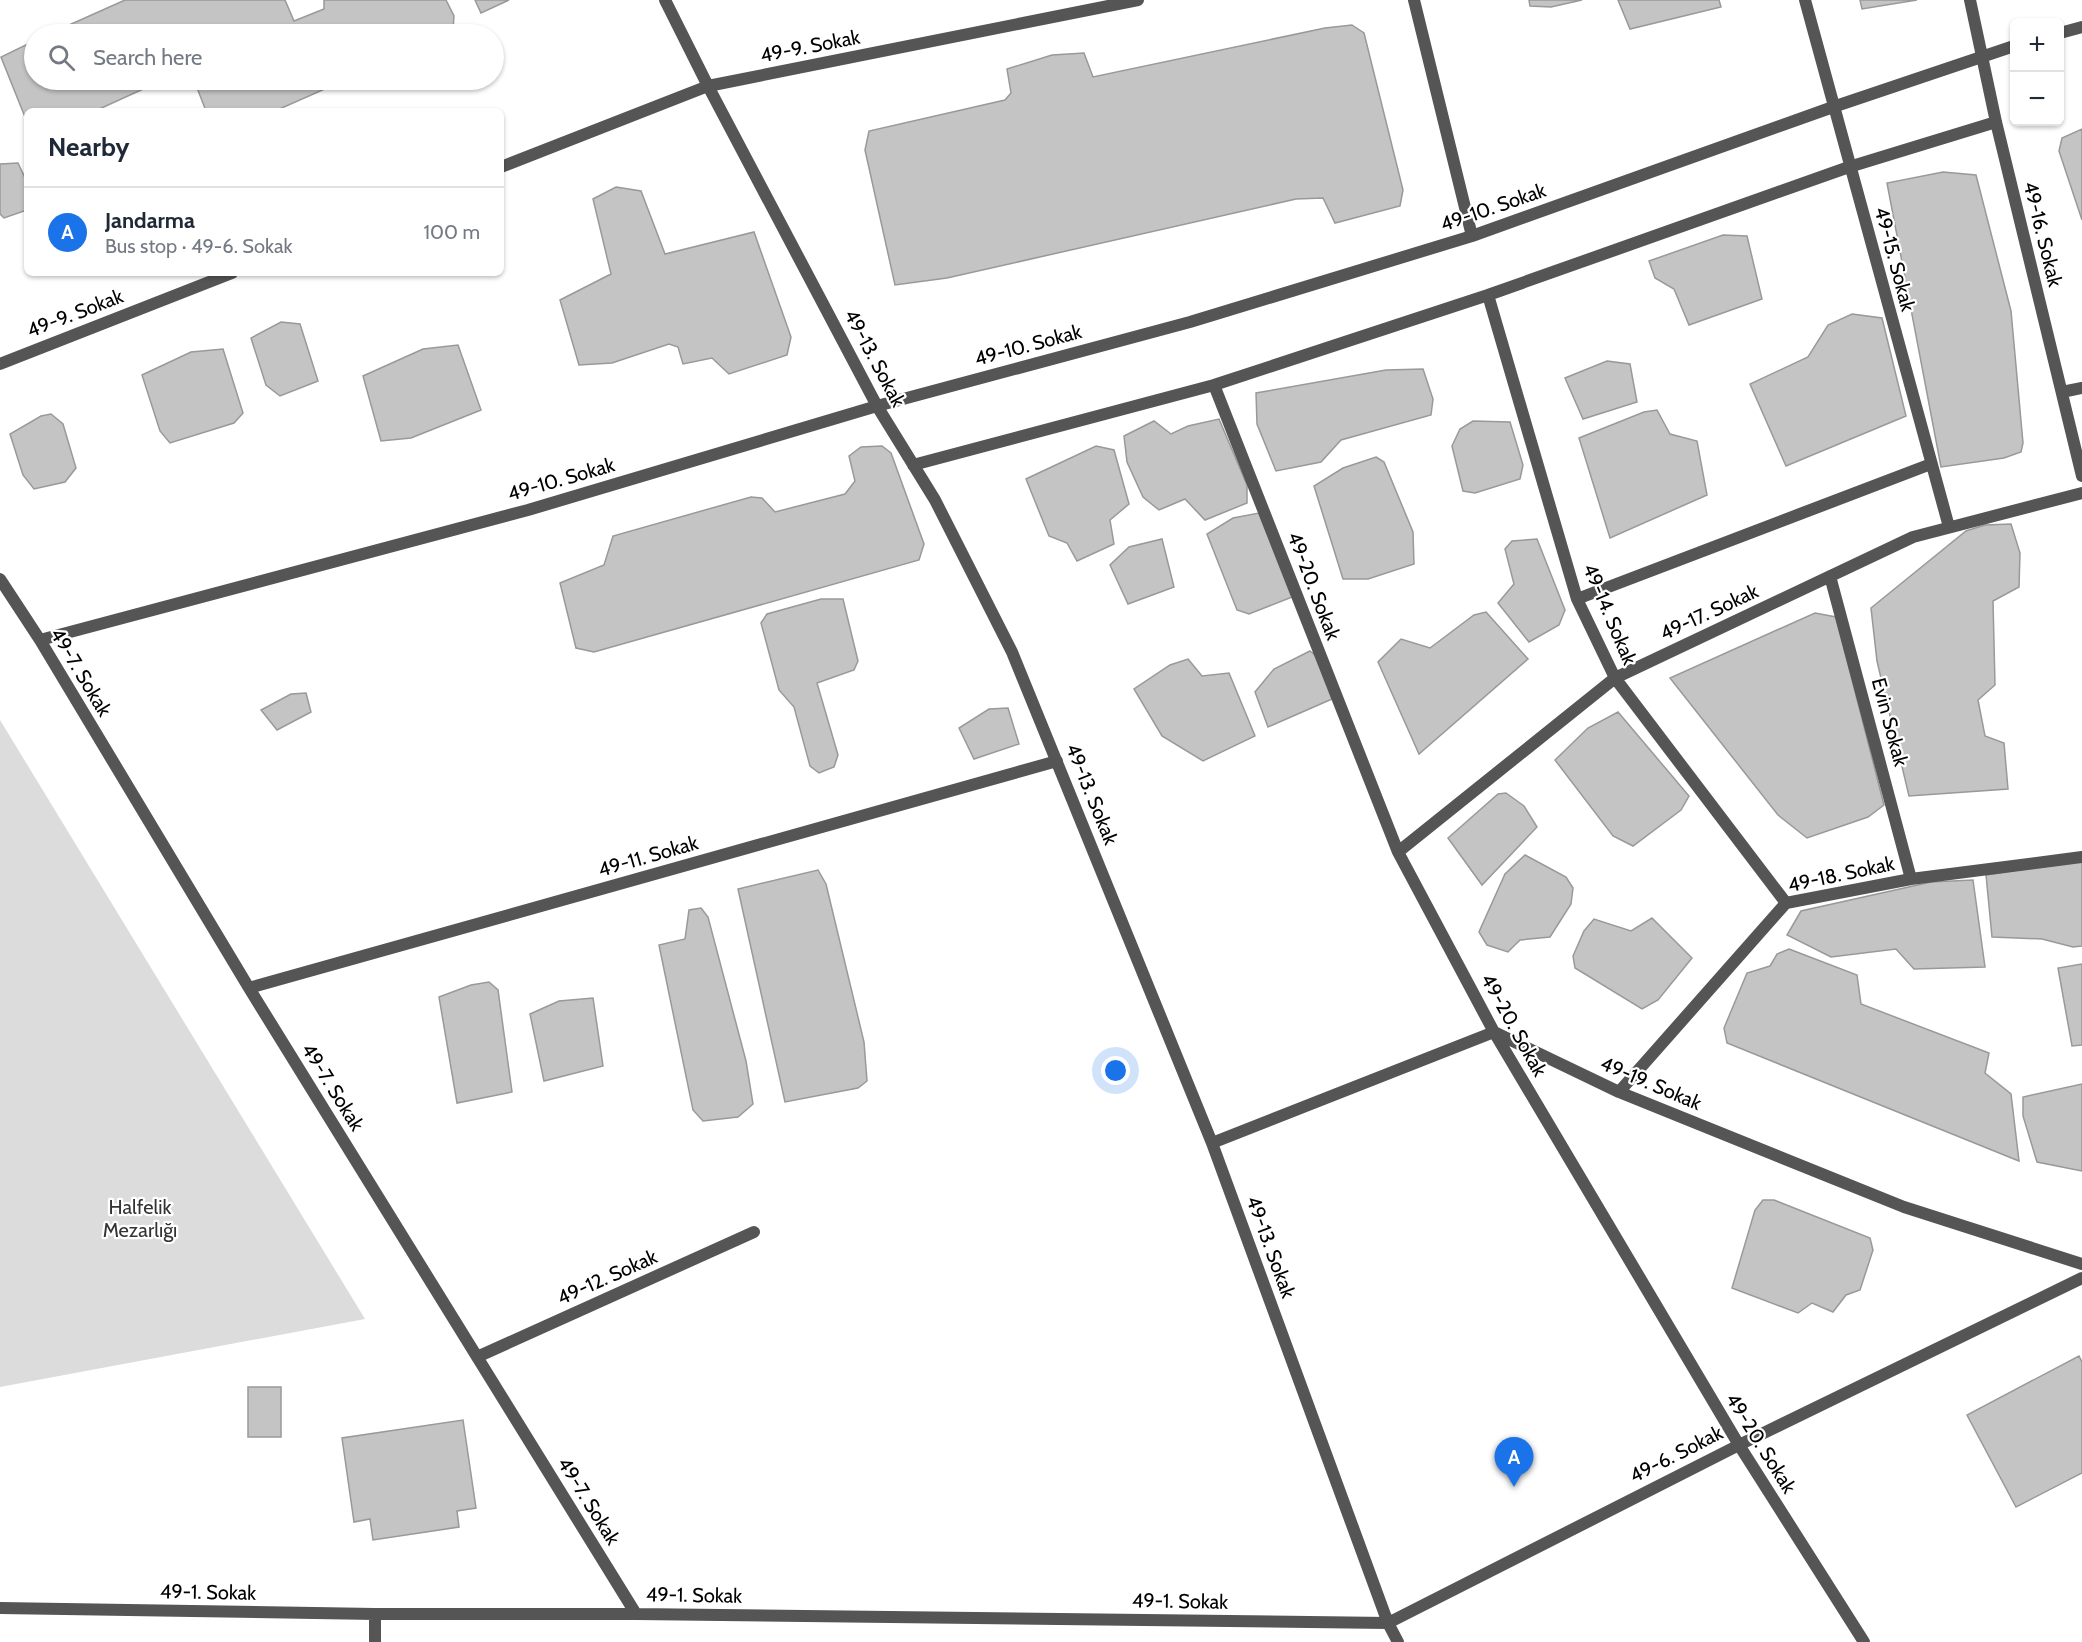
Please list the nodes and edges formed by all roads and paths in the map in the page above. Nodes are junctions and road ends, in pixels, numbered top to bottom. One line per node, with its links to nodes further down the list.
1 (665, 0): 10 (street, 49-13. Sokak)
2 (1138, 0): 10 (street, 49-9. Sokak)
3 (1414, 0): 15 (street)
4 (1805, 0): 11 (street, 49-15. Sokak)
5 (1970, 0): 9 (street, 49-16. Sokak)
6 (2082, 27): 7 (street)
7 (2064, 32)
8 (2010, 47): 9 (street, 49-10. Sokak)
9 (1983, 56): 11 (street, 49-10. Sokak); 12 (street, 49-16. Sokak)
10 (708, 86): 13 (street, 49-9. Sokak); 22 (street, 49-13. Sokak)
11 (1833, 107): 14 (street, 49-15. Sokak); 15 (street, 49-10. Sokak)
12 (1996, 122): 14 (street); 21 (street, 49-16. Sokak)
13 (504, 166)
14 (1850, 167): 17 (street); 23 (street, 49-15. Sokak)
15 (1472, 236): 22 (street, 49-10. Sokak)
16 (224, 276): 18 (street, 49-9. Sokak)
17 (1488, 295): 19 (street); 30 (street, 49-14. Sokak)
18 (0, 364)
19 (1214, 385): 24 (street); 34 (street, 49-20. Sokak)
20 (2082, 387): 21 (street)
21 (2062, 392): 25 (street, 49-16. Sokak)
22 (878, 406): 24 (street, 49-13. Sokak); 31 (street, 49-10. Sokak)
23 (1931, 464): 27 (street, 49-15. Sokak); 30 (street)
24 (913, 465): 33 (street, 49-13. Sokak)
25 (2082, 476)
26 (2082, 493): 27 (street, 49-17. Sokak)
27 (1949, 527): 28 (street, 49-17. Sokak)
28 (1830, 576): 32 (street, 49-17. Sokak); 36 (street, Evin Sokak)
29 (0, 579): 31 (street, 49-7. Sokak)
30 (1577, 599): 32 (street, 49-14. Sokak)
31 (40, 640): 38 (street, 49-7. Sokak)
32 (1615, 678): 34 (street, 49-17. Sokak); 37 (street, 49-14. Sokak)
33 (1057, 761): 38 (street, 49-11. Sokak); 41 (street, 49-13. Sokak)
34 (1398, 852): 39 (street, 49-20. Sokak)
35 (2082, 857): 36 (street, 49-18. Sokak)
36 (1911, 879): 37 (street, 49-18. Sokak)
37 (1786, 903): 40 (street, 49-18. Sokak)
38 (249, 988): 45 (street, 49-7. Sokak)
39 (1494, 1032): 40 (street, 49-19. Sokak); 41 (street); 46 (street, 49-20. Sokak)
40 (1619, 1092): 43 (street, 49-19. Sokak)
41 (1212, 1143): 50 (street, 49-13. Sokak)
42 (754, 1232): 45 (street, 49-12. Sokak)
43 (2082, 1264)
44 (2082, 1278): 46 (street, 49-6. Sokak)
45 (477, 1357): 49 (street, 49-7. Sokak)
46 (1739, 1445): 50 (street, 49-6. Sokak); 53 (street, 49-20. Sokak)
47 (0, 1608): 48 (street, 49-1. Sokak)
48 (375, 1614): 49 (street, 49-1. Sokak); 51 (street)
49 (636, 1614): 50 (street, 49-1. Sokak)
50 (1388, 1623): 52 (street, 49-13. Sokak)
51 (375, 1642)
52 (1398, 1642)
53 (1864, 1642)

